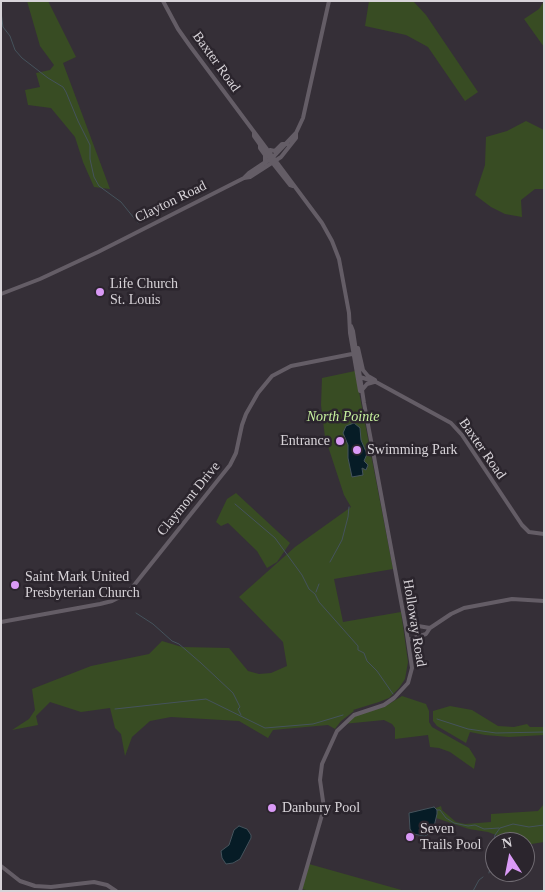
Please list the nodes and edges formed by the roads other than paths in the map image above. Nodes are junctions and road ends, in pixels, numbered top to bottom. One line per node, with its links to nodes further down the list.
1 (163, 1): 3 (main road, Baxter Road)
2 (329, 1): 4 (main road, Clayton Road)
3 (254, 133): 5 (main road, Baxter Road); 7 (main road, Baxter Road)
4 (296, 133): 6 (main road, Clayton Road); 8 (main road, Clayton Road)
5 (260, 144): 8 (main road, Baxter Road); 9 (main road)
6 (287, 144): 7 (main road); 8 (main road, Clayton Road)
7 (267, 149): 8 (main road, Baxter Road)
8 (273, 160): 9 (main road, Clayton Road); 10 (main road, Baxter Road); 11 (main road, Clayton Road); 13 (main road, Baxter Road)
9 (264, 163): 12 (main road, Clayton Road)
10 (278, 170): 11 (main road); 13 (main road, Baxter Road)
11 (258, 173): 12 (main road, Clayton Road)
12 (244, 178): 14 (main road, Clayton Road)
13 (294, 186): 15 (main road, Baxter Road)
14 (1, 294)
15 (349, 313): 16 (main road, Baxter Road); 20 (main road)
16 (355, 354): 17 (main road, Baxter Road); 24 (main road, Claymont Drive)
17 (359, 377): 18 (main road, Baxter Road); 19 (main road, Holloway Road); 21 (main road, Holloway Road)
18 (376, 382): 19 (main road); 20 (main road, Baxter Road)
19 (362, 390): 21 (main road, Holloway Road)
20 (392, 391): 22 (main road, Baxter Road)
21 (364, 403): 25 (main road, Holloway Road)
22 (544, 534)
23 (544, 601): 26 (main road)
24 (1, 622)
25 (406, 628): 26 (main road); 27 (main road, Holloway Road)
26 (430, 628): 27 (main road)
27 (408, 640): 30 (main road, Holloway Road)
28 (1, 866): 29 (main road)
29 (116, 891)
30 (300, 891)

